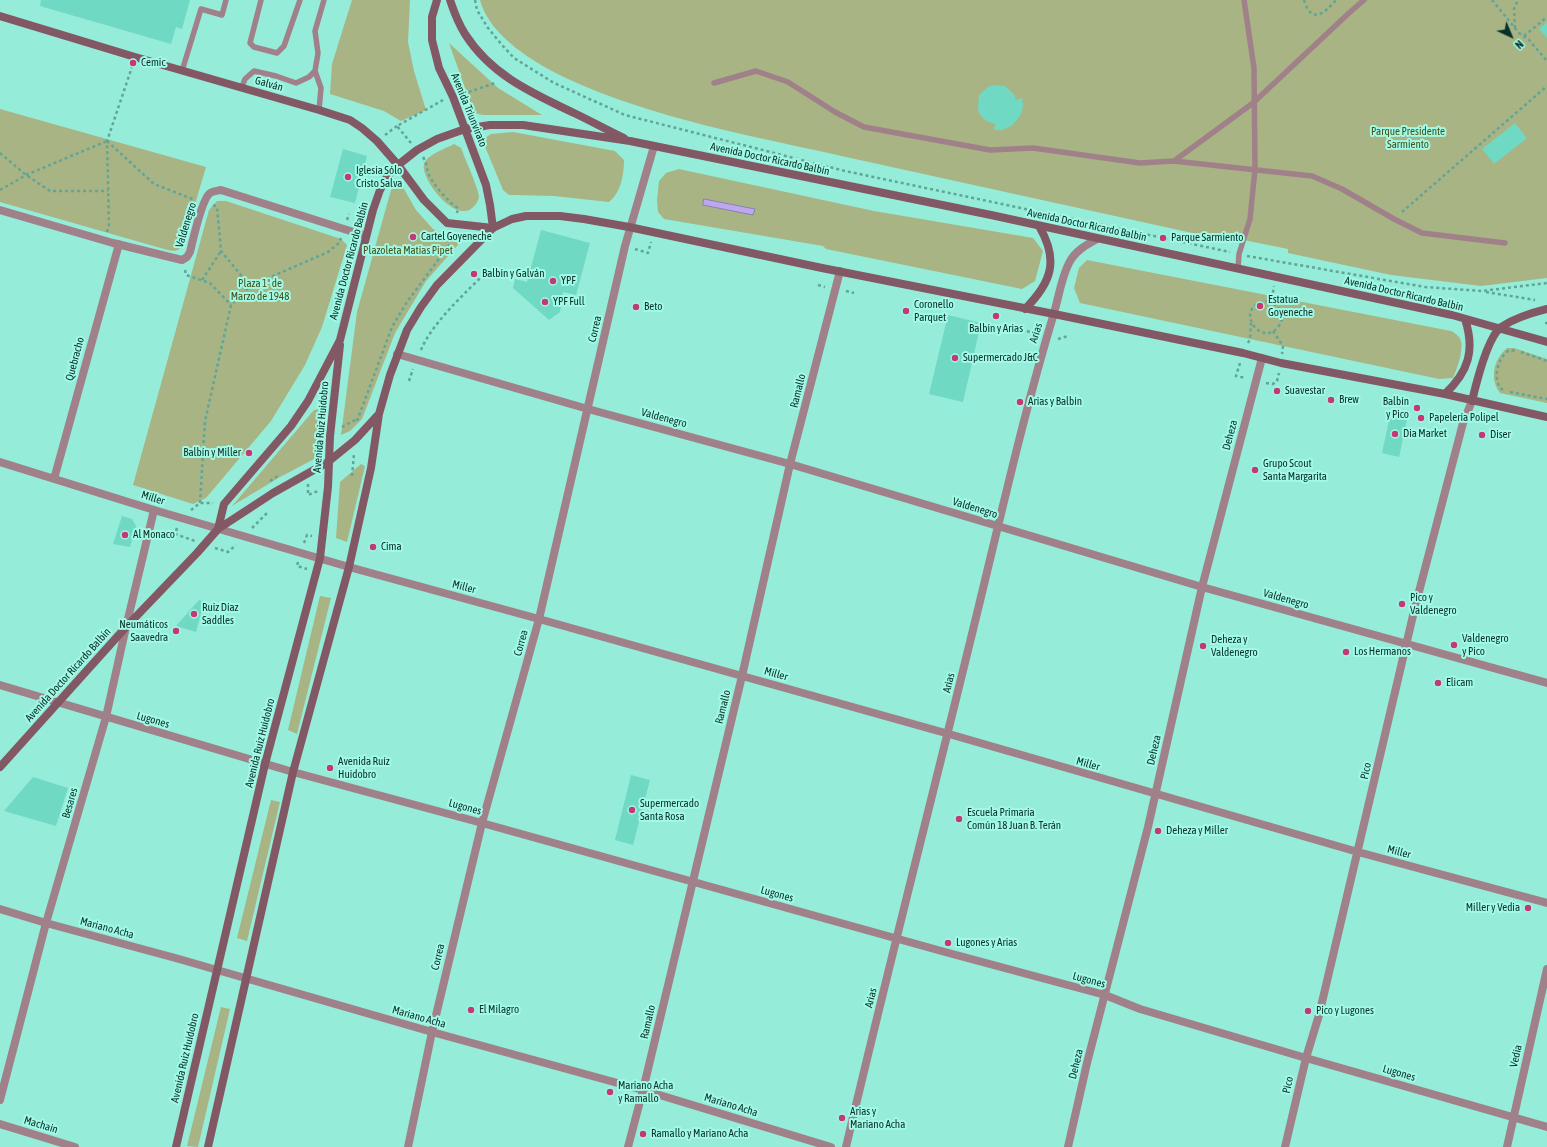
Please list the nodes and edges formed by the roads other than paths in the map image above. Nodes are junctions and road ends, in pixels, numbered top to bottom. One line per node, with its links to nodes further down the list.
1 (226, 0): 10 (lane)
2 (261, 0): 3 (lane)
3 (300, 0)
4 (324, 0): 11 (lane)
5 (438, 0): 16 (main road, Avenida Triunvirato)
6 (450, 0): 17 (main road)
7 (1244, 0): 14 (lane)
8 (1364, 0): 14 (lane)
9 (0, 16): 10 (main road, Galván)
10 (182, 71): 13 (main road, Galván)
11 (315, 71): 13 (lane); 15 (lane)
12 (714, 83): 19 (lane)
13 (242, 87): 15 (main road, Galván)
14 (1253, 103): 19 (lane); 21 (lane)
15 (319, 110): 20 (main road, Galván)
16 (465, 129): 17 (main road, Avenida Doctor Ricardo Balbín); 20 (main road, Avenida Doctor Ricardo Balbín); 25 (main road, Avenida Triunvirato)
17 (630, 141): 18 (main road, Avenida Doctor Ricardo Balbín)
18 (654, 146): 23 (main road, Avenida Doctor Ricardo Balbín); 24 (street, Correa)
19 (1174, 161): 21 (lane)
20 (398, 165): 25 (main road, Galván); 26 (main road, Avenida Doctor Ricardo Balbín)
21 (1254, 169): 28 (lane); 30 (lane)
22 (0, 210): 29 (street, Valdenegro)
23 (1039, 226): 27 (main road, Avenida Doctor Ricardo Balbín); 32 (main road)
24 (630, 227): 25 (main road); 31 (main road); 43 (street, Correa)
25 (493, 228): 39 (main road)
26 (366, 236): 29 (street, Valdenegro); 37 (main road, Avenida Doctor Ricardo Balbín)
27 (1098, 239): 30 (main road, Avenida Doctor Ricardo Balbín); 34 (street, Arias)
28 (1505, 243)
29 (118, 244): 49 (street, Quebracho)
30 (1238, 268): 35 (main road, Avenida Doctor Ricardo Balbín)
31 (840, 272): 32 (main road); 48 (street, Ramallo)
32 (1025, 309): 34 (main road)
33 (1547, 310): 36 (main road)
34 (1054, 314): 40 (main road); 51 (street, Arias)
35 (1465, 319): 36 (main road, Avenida Doctor Ricardo Balbín); 41 (main road)
36 (1500, 328): 38 (main road, Avenida Doctor Ricardo Balbín); 42 (main road)
37 (340, 340): 47 (main road, Avenida Ruiz Huidobro); 52 (main road, Avenida Doctor Ricardo Balbín)
38 (1547, 342)
39 (397, 354): 43 (street, Valdenegro); 44 (main road)
40 (1262, 358): 41 (main road); 55 (street, Deheza)
41 (1446, 394): 42 (main road)
42 (1472, 401): 45 (main road); 58 (street, Pico)
43 (588, 409): 48 (street, Valdenegro); 56 (street, Correa)
44 (379, 414): 47 (main road, Avenida Doctor Ricardo Balbín); 54 (main road)
45 (1547, 417)
46 (0, 462): 49 (street, Miller)
47 (328, 462): 52 (main road, Avenida Doctor Ricardo Balbín); 53 (main road, Avenida Ruiz Huidobro)
48 (790, 464): 51 (street, Valdenegro); 59 (street, Ramallo)
49 (54, 479): 50 (street, Miller)
50 (154, 510): 52 (street, Miller); 57 (street, Besares)
51 (998, 526): 55 (street, Valdenegro); 64 (street, Arias)
52 (218, 529): 53 (street, Miller); 57 (main road, Avenida Doctor Ricardo Balbín)
53 (320, 558): 54 (street, Miller); 65 (main road, Avenida Ruiz Huidobro)
54 (349, 567): 56 (street, Miller); 67 (main road)
55 (1202, 587): 58 (street, Valdenegro); 68 (street, Deheza)
56 (539, 619): 59 (street, Miller); 69 (street, Correa)
57 (126, 627): 62 (main road, Avenida Doctor Ricardo Balbín); 63 (street, Besares)
58 (1406, 644): 60 (street, Valdenegro); 70 (street, Pico)
59 (742, 676): 64 (street, Miller); 71 (street, Ramallo)
60 (1547, 683)
61 (0, 685): 62 (street, Lugones)
62 (58, 702): 63 (street, Lugones); 66 (main road, Avenida Doctor Ricardo Balbín)
63 (106, 718): 65 (street, Lugones); 74 (street, Besares)
64 (948, 734): 68 (street, Miller); 75 (street, Arias)
65 (265, 764): 67 (street, Lugones); 77 (main road, Avenida Ruiz Huidobro)
66 (0, 767)
67 (293, 772): 69 (street, Lugones); 78 (main road)
68 (1155, 795): 70 (street, Miller); 79 (street, Deheza)
69 (482, 823): 71 (street, Lugones); 80 (street, Correa)
70 (1358, 852): 72 (street, Miller); 81 (street, Pico)
71 (692, 882): 75 (street, Lugones); 82 (street, Ramallo)
72 (1547, 903)
73 (0, 909): 74 (street, Mariano Acha)
74 (46, 923): 77 (street, Mariano Acha); 83 (street, Besares)
75 (896, 938): 79 (street, Lugones); 93 (street, Arias)
76 (1547, 969): 84 (street, Vedia)
77 (217, 970): 78 (street, Mariano Acha); 88 (main road, Avenida Ruiz Huidobro)
78 (247, 980): 80 (street, Mariano Acha); 89 (main road)
79 (1105, 995): 81 (street, Lugones); 94 (street, Deheza)
80 (432, 1032): 82 (street, Mariano Acha); 90 (street, Correa)
81 (1306, 1058): 84 (street, Lugones); 95 (street, Pico)
82 (643, 1090): 91 (street, Ramallo); 92 (street, Mariano Acha)
83 (0, 1100)
84 (1514, 1117): 86 (street, Lugones); 96 (street, Vedia)
85 (0, 1124): 87 (street, Machain)
86 (1547, 1127)
87 (75, 1147)
88 (176, 1147)
89 (208, 1147)
90 (408, 1147)
91 (628, 1147)
92 (831, 1147)
93 (846, 1147)
94 (1068, 1147)
95 (1285, 1147)
96 (1507, 1147)

